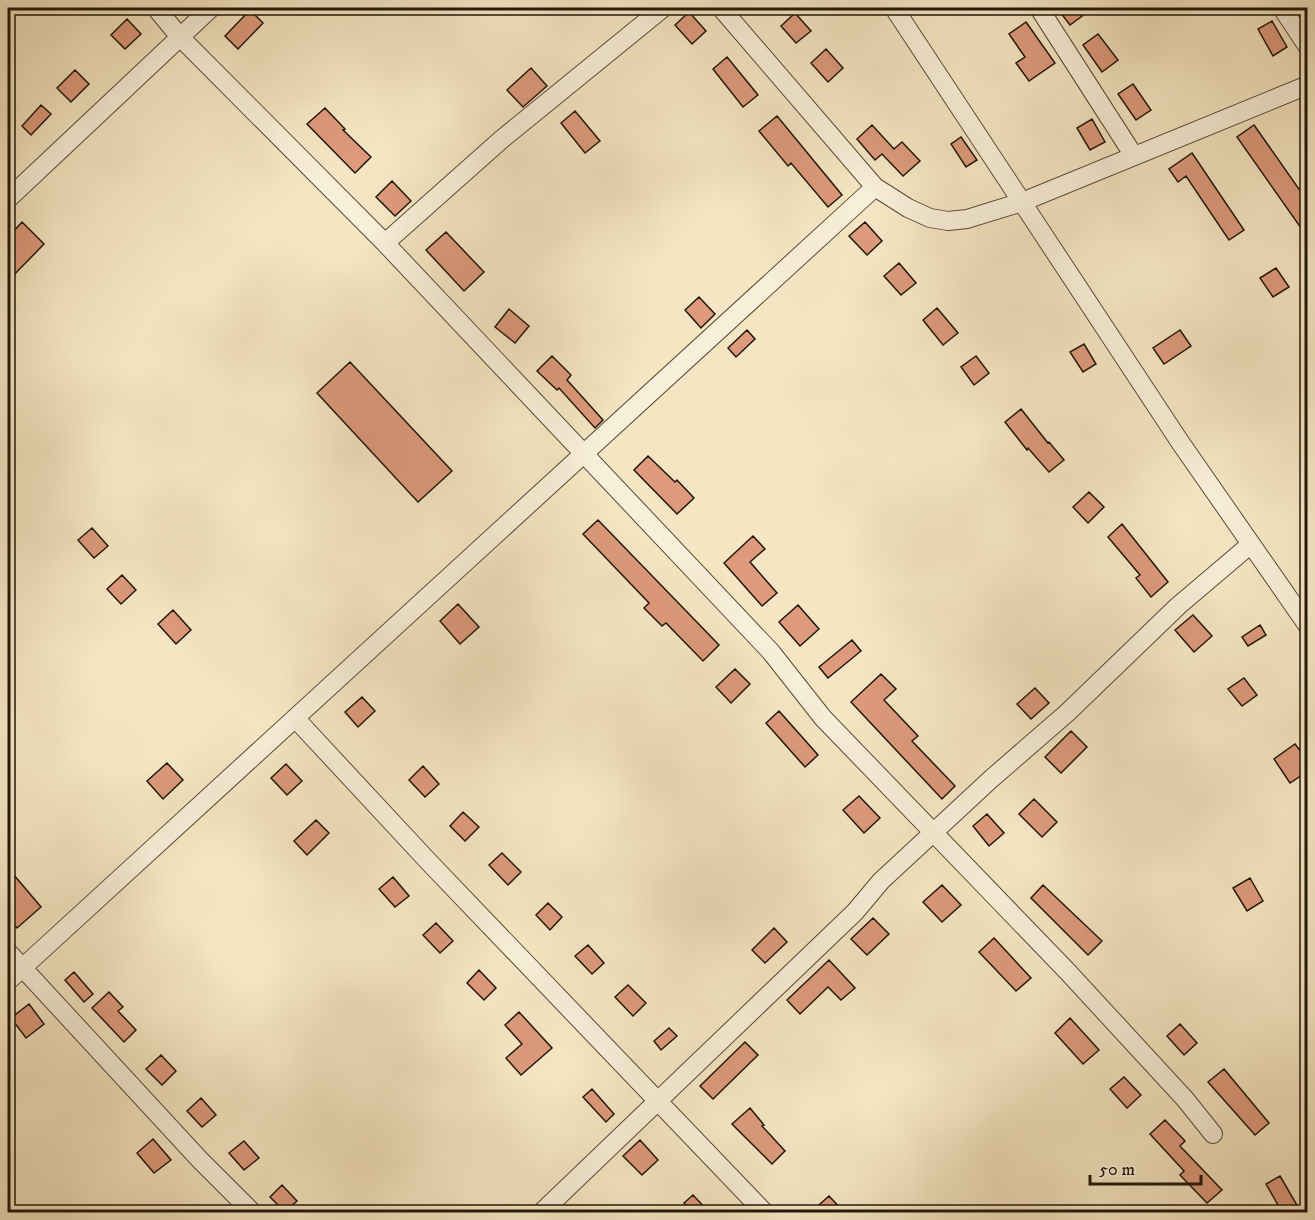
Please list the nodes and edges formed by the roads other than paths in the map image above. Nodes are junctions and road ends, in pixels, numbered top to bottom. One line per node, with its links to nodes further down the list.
1 (156, 8): 8 (street)
2 (211, 8): 8 (street)
3 (663, 8): 15 (street)
4 (721, 8): 12 (street)
5 (894, 8): 14 (street)
6 (1039, 8): 11 (street)
7 (1282, 8): 9 (street)
8 (180, 37): 13 (street); 15 (street)
9 (1308, 47)
10 (1308, 85): 11 (street)
11 (1134, 156): 14 (street)
12 (876, 187): 14 (street); 16 (street)
13 (8, 199)
14 (1022, 202): 17 (street)
15 (385, 243): 16 (street)
16 (585, 454): 19 (street); 20 (street)
17 (1251, 544): 18 (street); 20 (street)
18 (1308, 626)
19 (295, 718): 22 (street); 24 (street)
20 (934, 832): 24 (street); 25 (street)
21 (8, 952): 22 (street)
22 (23, 968): 23 (street); 26 (street)
23 (8, 981)
24 (659, 1102): 27 (street); 28 (street)
25 (1213, 1134)
26 (252, 1212)
27 (542, 1212)
28 (764, 1212)

